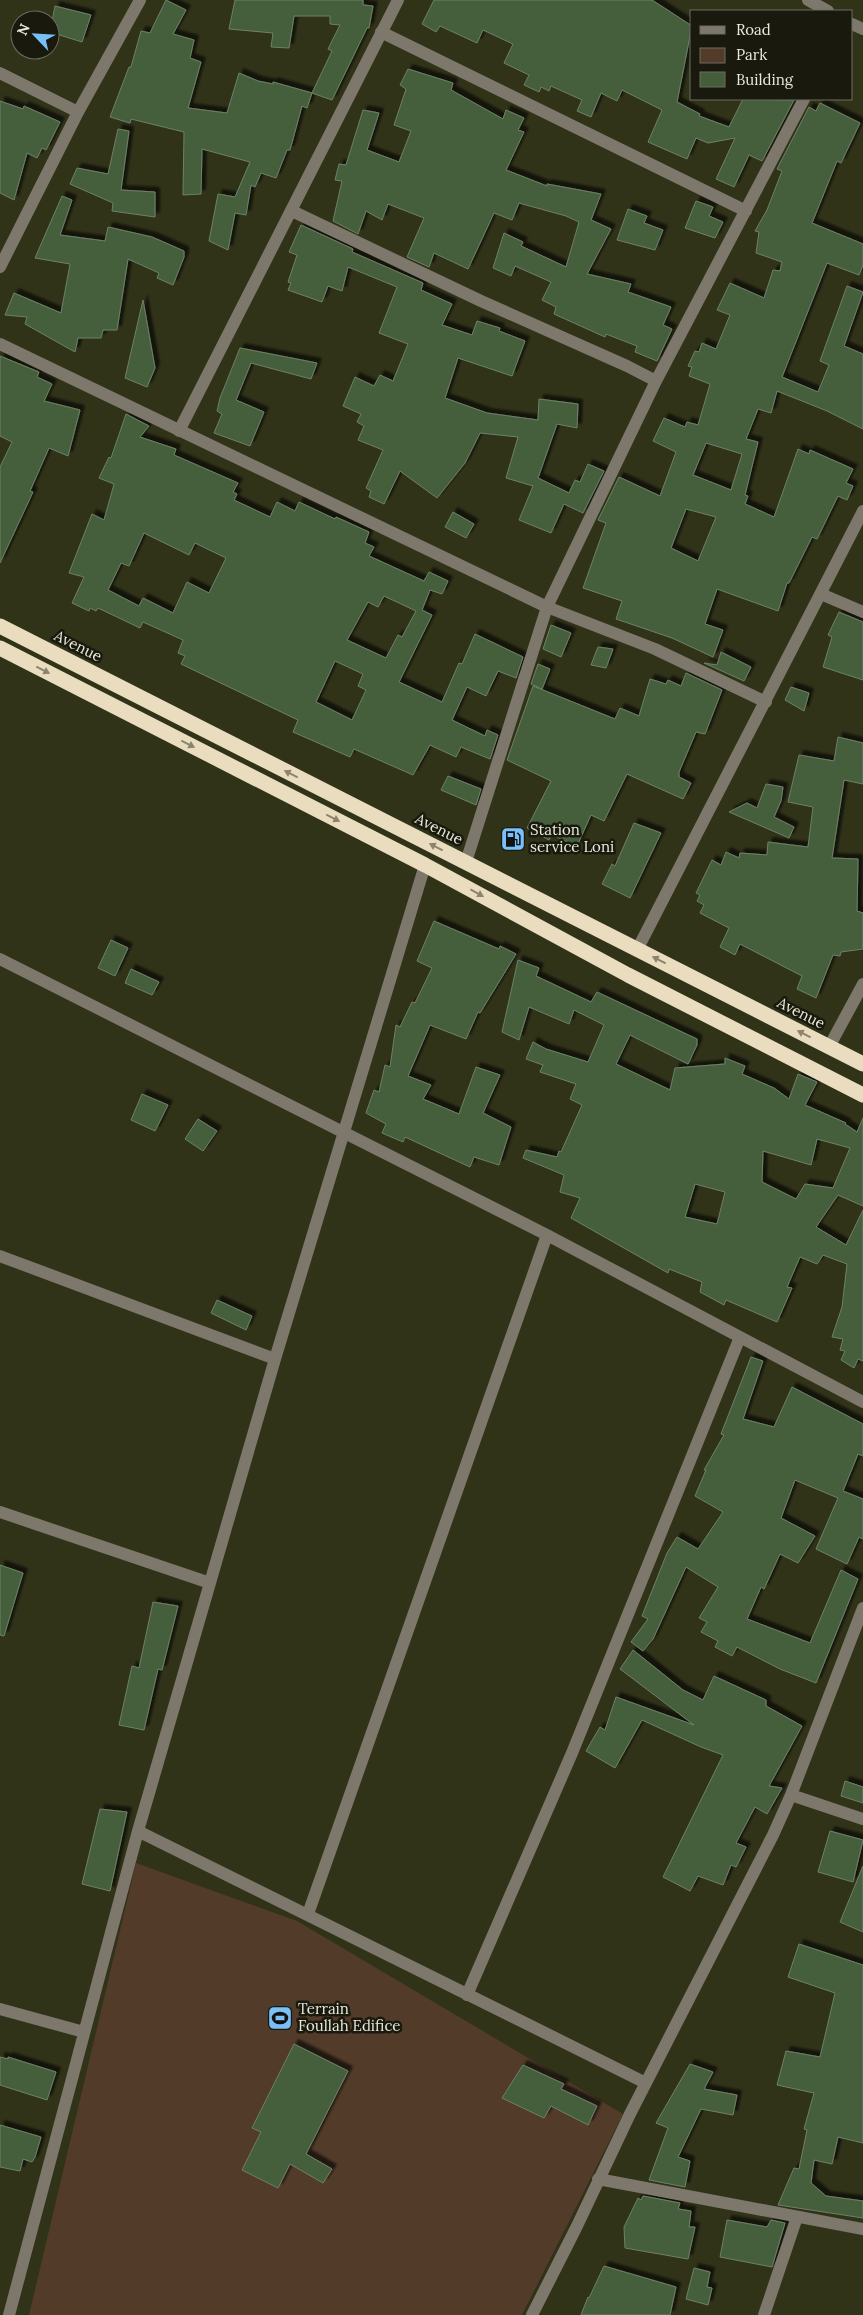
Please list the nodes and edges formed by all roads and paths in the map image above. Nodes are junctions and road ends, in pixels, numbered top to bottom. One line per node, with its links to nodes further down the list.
1 (140, 0): 8 (street)
2 (398, 0): 5 (street)
3 (808, 0): 4 (street)
4 (826, 10)
5 (381, 32): 9 (street); 10 (street)
6 (0, 73): 8 (street)
7 (803, 100): 10 (street)
8 (78, 112): 11 (street)
9 (292, 211): 13 (street); 14 (street)
10 (746, 211): 13 (street)
11 (0, 267)
12 (0, 344): 14 (street)
13 (656, 381): 17 (street)
14 (179, 431): 17 (street)
15 (863, 511): 16 (street)
16 (821, 594): 18 (street); 21 (street)
17 (547, 607): 21 (street); 22 (street)
18 (863, 612)
19 (0, 626): 22 (highway, Avenue, one-way to 19)
20 (0, 648): 23 (highway, one-way to 23)
21 (766, 702): 24 (street)
22 (466, 862): 24 (highway, Avenue)
23 (425, 865): 29 (highway, one-way to 29); 30 (street)
24 (637, 950): 27 (highway, Avenue, one-way to 24)
25 (0, 959): 30 (street)
26 (863, 984): 27 (street)
27 (829, 1047): 28 (highway, Avenue)
28 (863, 1064)
29 (863, 1095)
30 (345, 1133): 31 (street); 34 (street)
31 (547, 1235): 33 (street); 42 (street)
32 (0, 1256): 34 (street)
33 (740, 1337): 35 (street); 43 (street)
34 (275, 1359): 37 (street)
35 (863, 1402)
36 (0, 1512): 37 (street)
37 (210, 1583): 41 (street)
38 (863, 1608): 39 (street)
39 (791, 1795): 40 (street); 46 (street)
40 (863, 1819)
41 (138, 1831): 42 (street); 45 (street)
42 (308, 1914): 43 (street)
43 (468, 1995): 46 (street)
44 (0, 2009): 45 (street)
45 (84, 2032): 50 (street)
46 (646, 2083): 47 (street)
47 (598, 2179): 48 (street); 51 (street)
48 (797, 2217): 49 (street); 52 (street)
49 (863, 2228)
50 (9, 2315)
51 (532, 2315)
52 (764, 2315)

